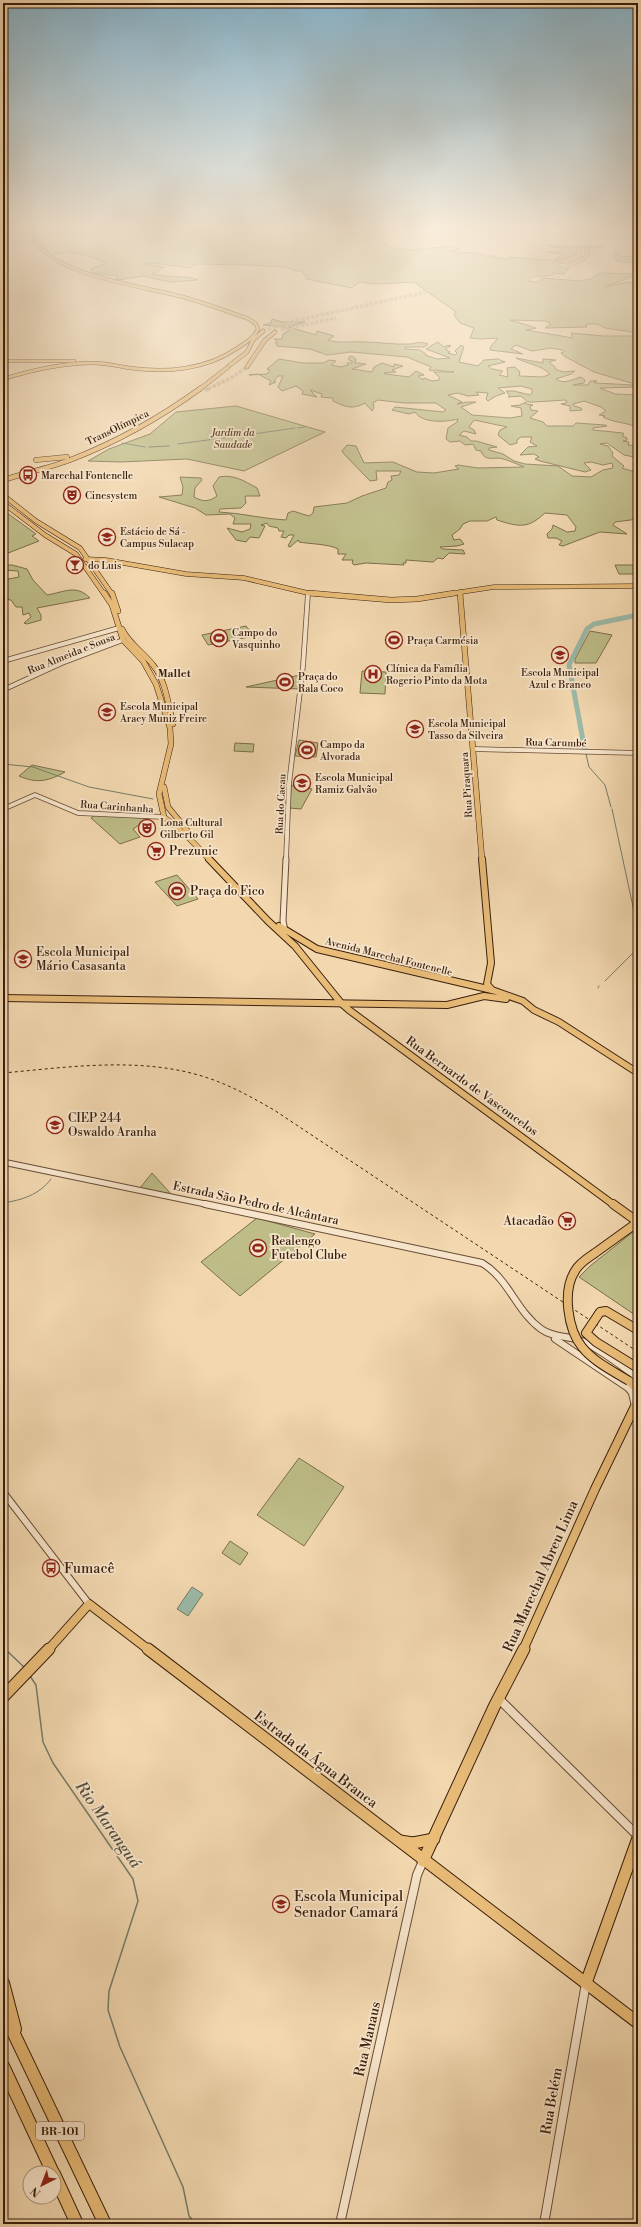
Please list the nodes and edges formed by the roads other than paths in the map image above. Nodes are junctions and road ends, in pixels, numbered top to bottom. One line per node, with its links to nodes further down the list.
1 (254, 333): 4 (main road)
2 (261, 333): 10 (highway, TransOlímpica)
3 (274, 333): 9 (highway)
4 (223, 357): 7 (main road); 7 (main road)
5 (3, 361): 6 (main road)
6 (61, 361): 7 (main road); 8 (main road)
7 (78, 363): 8 (main road)
8 (64, 366): 11 (main road)
9 (246, 367)
10 (218, 376): 12 (highway, TransOlímpica); 12 (highway)
11 (3, 379)
12 (209, 382): 14 (highway, TransOlímpica)
13 (205, 390): 16 (highway, TransOlímpica)
14 (120, 437): 15 (highway); 16 (highway, TransOlímpica)
15 (36, 460)
16 (69, 462): 17 (highway, TransOlímpica); 18 (highway, TransOlímpica)
17 (3, 480)
18 (3, 485)
19 (3, 495): 22 (main road, Avenida Marechal Fontenelle)
20 (3, 503): 21 (main road, Avenida Marechal Fontenelle)
21 (76, 554): 22 (main road); 24 (main road, Avenida Marechal Fontenelle)
22 (90, 559): 23 (main road, Avenida Marechal Fontenelle); 29 (main road)
23 (100, 577): 24 (main road); 28 (main road, Avenida Marechal Fontenelle)
24 (92, 579): 27 (main road, Avenida Marechal Fontenelle)
25 (638, 586): 26 (main road)
26 (460, 592): 29 (main road); 36 (main road, Rua Piraquara)
27 (104, 593): 28 (main road); 30 (main road, Avenida Marechal Fontenelle)
28 (113, 593): 32 (main road, Avenida Marechal Fontenelle)
29 (308, 593): 41 (street, Rua do Cacau)
30 (119, 628): 31 (main road, Avenida Marechal Fontenelle); 33 (street)
31 (123, 640): 32 (main road); 34 (street, Rua Almeida e Sousa); 35 (main road, Avenida Marechal Fontenelle)
32 (142, 651): 35 (main road, Avenida Marechal Fontenelle)
33 (3, 661)
34 (3, 690)
35 (165, 700): 38 (main road, Avenida Marechal Fontenelle); 40 (main road, Avenida Marechal Fontenelle)
36 (474, 749): 37 (street, Rua Carumbé); 48 (main road, Rua Piraquara)
37 (638, 752)
38 (168, 808): 40 (main road); 42 (main road, Avenida Marechal Fontenelle)
39 (3, 809): 40 (street, Rua Carinhanha)
40 (164, 817): 45 (main road)
41 (283, 921): 42 (street); 43 (street, Rua do Cacau)
42 (274, 922): 43 (main road, Avenida Marechal Fontenelle)
43 (285, 931): 44 (main road, Avenida Marechal Fontenelle)
44 (303, 942): 45 (main road); 46 (main road, Avenida Marechal Fontenelle)
45 (295, 946): 47 (main road)
46 (317, 949): 47 (main road); 49 (main road, Avenida Marechal Fontenelle)
47 (304, 956): 52 (main road, Rua Bernardo de Vasconcelos)
48 (488, 976): 49 (main road); 50 (main road, Rua Piraquara)
49 (471, 986): 50 (main road, Avenida Marechal Fontenelle)
50 (496, 992): 53 (main road); 55 (main road)
51 (3, 998): 52 (main road)
52 (340, 1003): 53 (main road); 54 (main road, Rua Bernardo de Vasconcelos)
53 (354, 1003): 54 (main road)
54 (349, 1010): 57 (main road, Rua Bernardo de Vasconcelos)
55 (638, 1073)
56 (3, 1162): 59 (street, Estrada São Pedro de Alcântara)
57 (638, 1222): 64 (main road, bridge)
58 (638, 1330): 62 (main road, bridge)
59 (550, 1335): 60 (street); 61 (street, Rua Marechal Abreu Lima)
60 (585, 1342): 61 (street); 63 (street)
61 (580, 1356): 65 (street, Rua Marechal Abreu Lima)
62 (638, 1368)
63 (638, 1378)
64 (638, 1390)
65 (637, 1403): 69 (main road, Rua Marechal Abreu Lima)
66 (3, 1492): 67 (street, Estrada da Água Branca)
67 (89, 1604): 68 (main road); 72 (main road, Estrada da Água Branca)
68 (3, 1697)
69 (499, 1699): 70 (street); 71 (main road, Rua Marechal Abreu Lima)
70 (638, 1837): 75 (main road)
71 (434, 1839): 72 (main road); 73 (main road, Rua Marechal Abreu Lima)
72 (398, 1841): 73 (main road, Estrada da Água Branca)
73 (423, 1862): 75 (main road, Estrada da Água Branca); 86 (street, Rua Manaus)
74 (3, 1983): 78 (highway)
75 (586, 1983): 77 (main road, Estrada da Água Branca); 87 (street, Rua Belém)
76 (3, 2011): 78 (highway, BR-101)
77 (638, 2022)
78 (16, 2038): 85 (highway, BR-101)
79 (3, 2066): 81 (highway, BR-101)
80 (3, 2073): 81 (highway)
81 (12, 2087): 82 (highway, BR-101)
82 (50, 2165)
83 (62, 2191): 84 (highway, BR-101)
84 (77, 2224)
85 (105, 2224)
86 (340, 2224)
87 (544, 2224)

